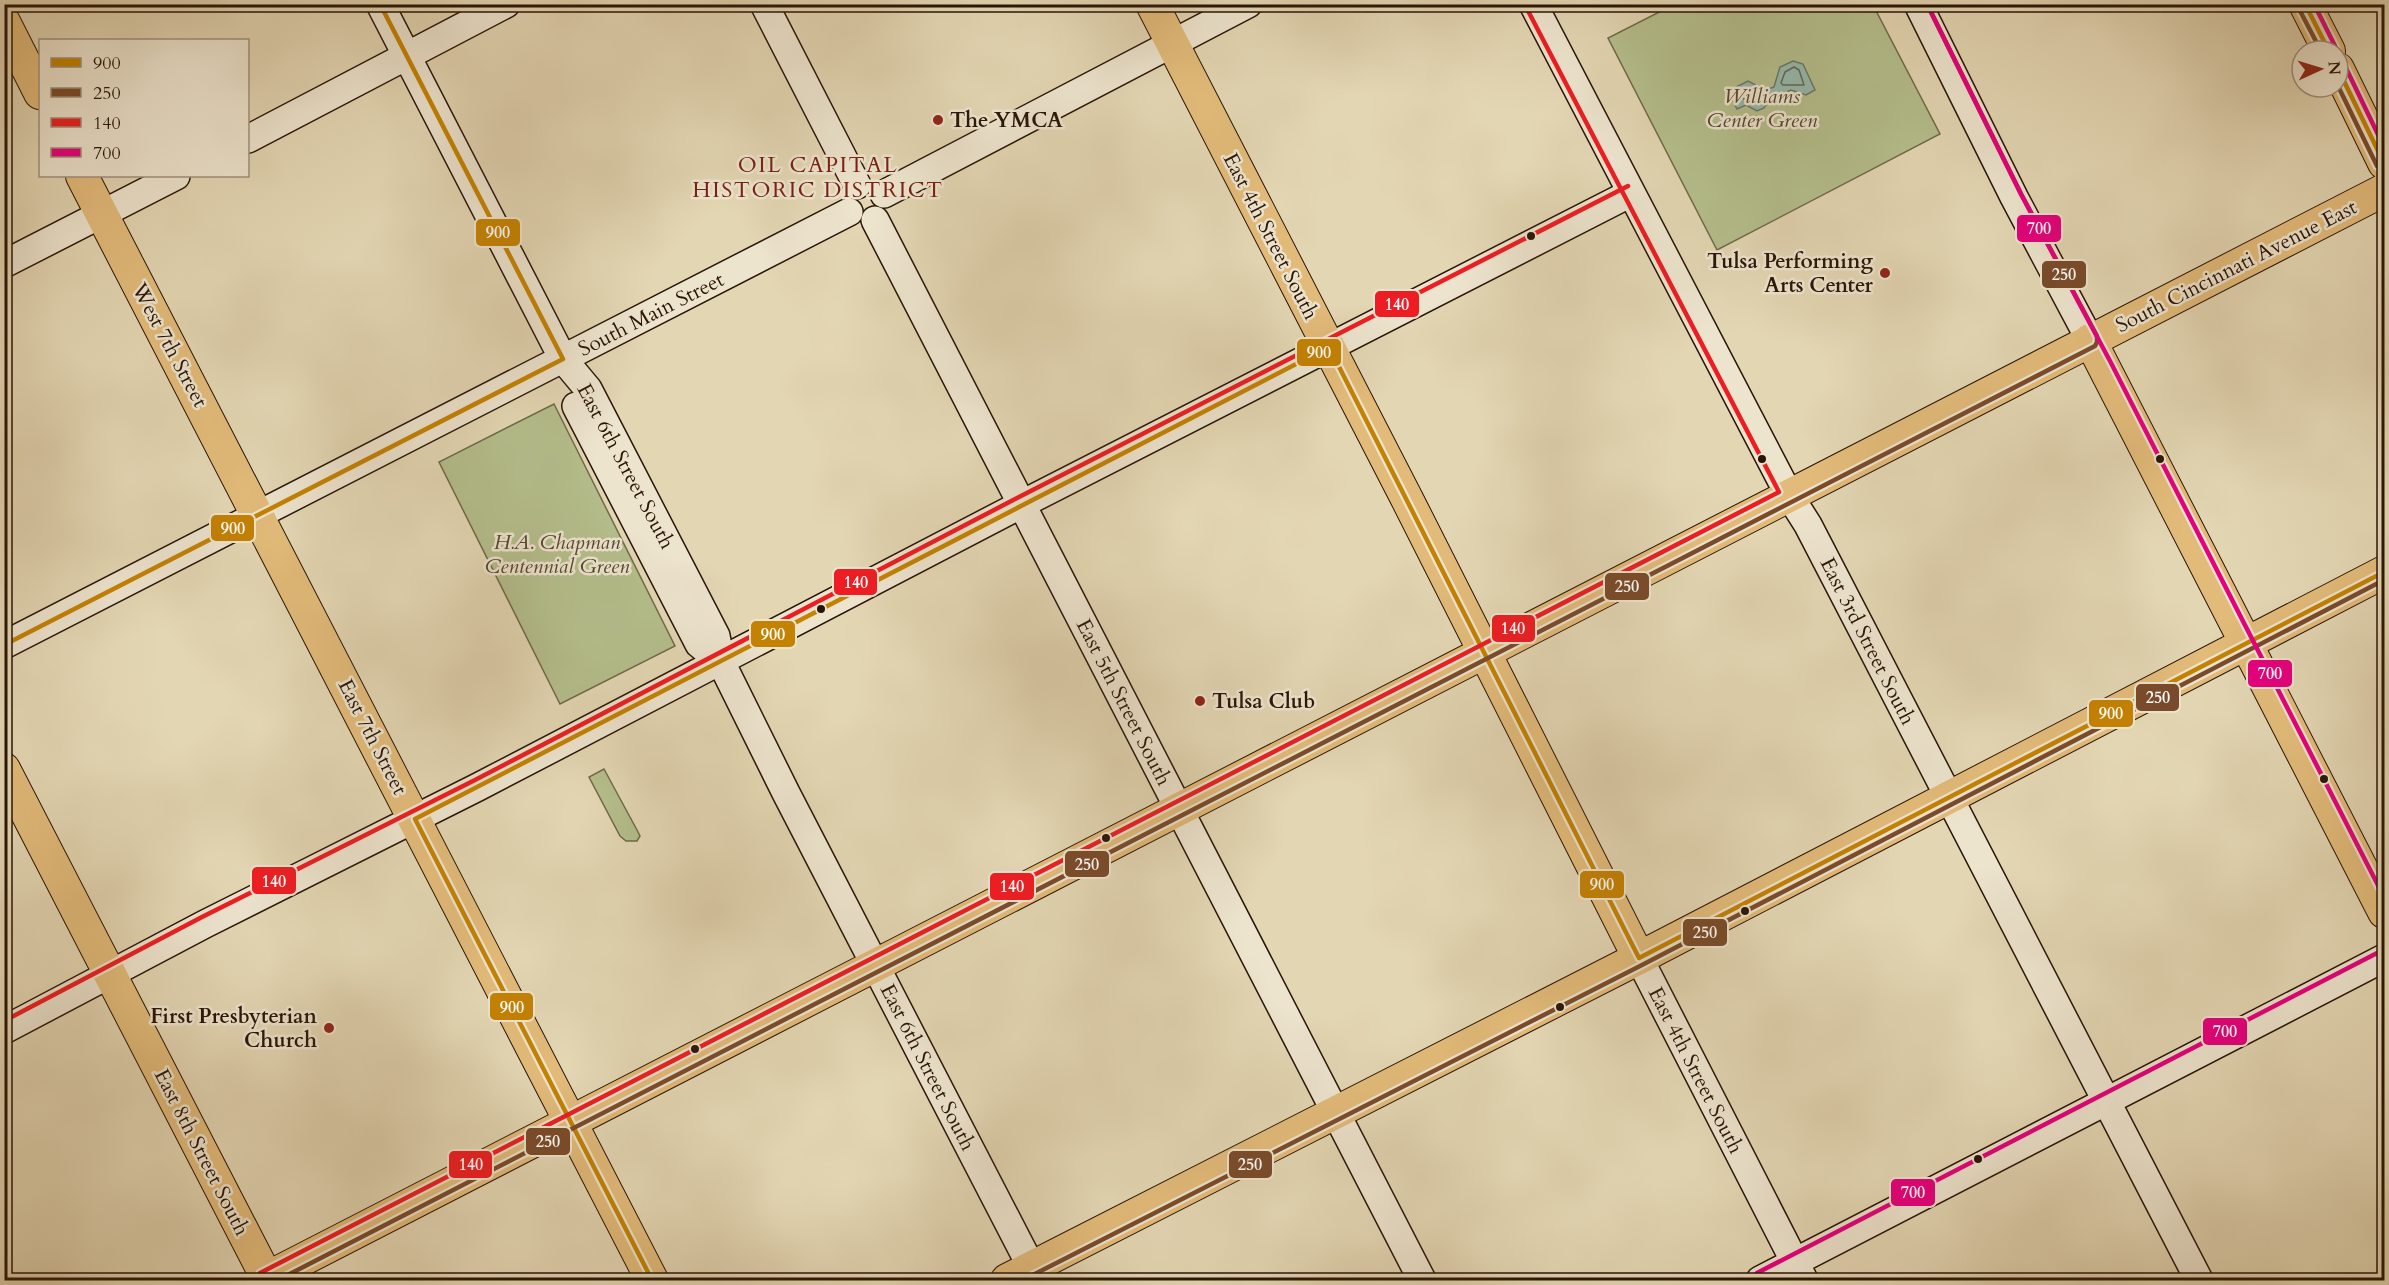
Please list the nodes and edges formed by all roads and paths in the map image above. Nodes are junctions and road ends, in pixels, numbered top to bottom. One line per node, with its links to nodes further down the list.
1 (380, 4): 12 (street, East 6th Street South)
2 (506, 4): 12 (street)
3 (764, 4): 19 (street)
4 (1152, 4): 11 (main road, East 4th Street South)
5 (1248, 4): 11 (street)
6 (1533, 4): 21 (street, East 3rd Street South)
7 (1918, 4): 27 (street)
8 (2305, 4): 10 (main road)
9 (4, 22): 13 (main road)
10 (2323, 39)
11 (1172, 43): 22 (street); 28 (main road, East 4th Street South)
12 (406, 57): 15 (street); 29 (street, East 6th Street South)
13 (39, 91)
14 (2350, 93): 16 (main road)
15 (249, 138)
16 (2385, 163)
17 (83, 177): 24 (main road, West 7th Street)
18 (174, 177): 24 (street)
19 (857, 186): 22 (street); 23 (street)
20 (2385, 190): 27 (main road, South Cincinnati Avenue East)
21 (1631, 193): 28 (street); 30 (street, East 3rd Street South)
22 (884, 194): 25 (street)
23 (849, 212): 25 (street); 29 (street, South Main Street)
24 (102, 214): 26 (street); 32 (main road, West 7th Street)
25 (875, 220): 31 (street, East 5th Street South)
26 (4, 264)
27 (2090, 340): 30 (main road, South Cincinnati Avenue East); 34 (main road)
28 (1329, 347): 31 (street); 36 (main road, East 4th Street South)
29 (562, 359): 32 (street, South Main Street); 37 (street, East 6th Street South)
30 (1790, 495): 36 (main road, South Cincinnati Avenue East); 39 (street, East 3rd Street South)
31 (1022, 504): 37 (street); 40 (street, East 5th Street South)
32 (258, 514): 35 (street, South Main Street); 41 (main road, East 7th Street)
33 (2385, 572): 34 (main road)
34 (2247, 643): 39 (main road); 42 (main road)
35 (4, 645)
36 (1484, 653): 40 (main road, South Cincinnati Avenue East); 43 (main road, East 4th Street South)
37 (721, 662): 41 (street); 45 (street, East 6th Street South)
38 (4, 769): 46 (main road, East 8th Street South)
39 (1949, 797): 43 (main road); 48 (street, East 3rd Street South)
40 (1178, 809): 45 (main road, South Cincinnati Avenue East); 49 (street, East 5th Street South)
41 (415, 819): 46 (street); 50 (main road, East 7th Street)
42 (2385, 912)
43 (1638, 958): 49 (main road); 51 (street, East 4th Street South)
44 (2385, 958): 48 (street)
45 (876, 966): 50 (main road, South Cincinnati Avenue East); 52 (street, East 6th Street South)
46 (111, 975): 47 (street); 53 (main road, East 8th Street South)
47 (4, 1030)
48 (2107, 1102): 51 (street); 57 (street, East 3rd Street South)
49 (1334, 1113): 52 (main road); 55 (street, East 5th Street South)
50 (571, 1123): 53 (main road, South Cincinnati Avenue East); 54 (main road, East 7th Street)
51 (1799, 1272): 56 (street)
52 (1026, 1276)
53 (266, 1280)
54 (652, 1281)
55 (1422, 1281)
56 (1760, 1281)
57 (2199, 1281)

